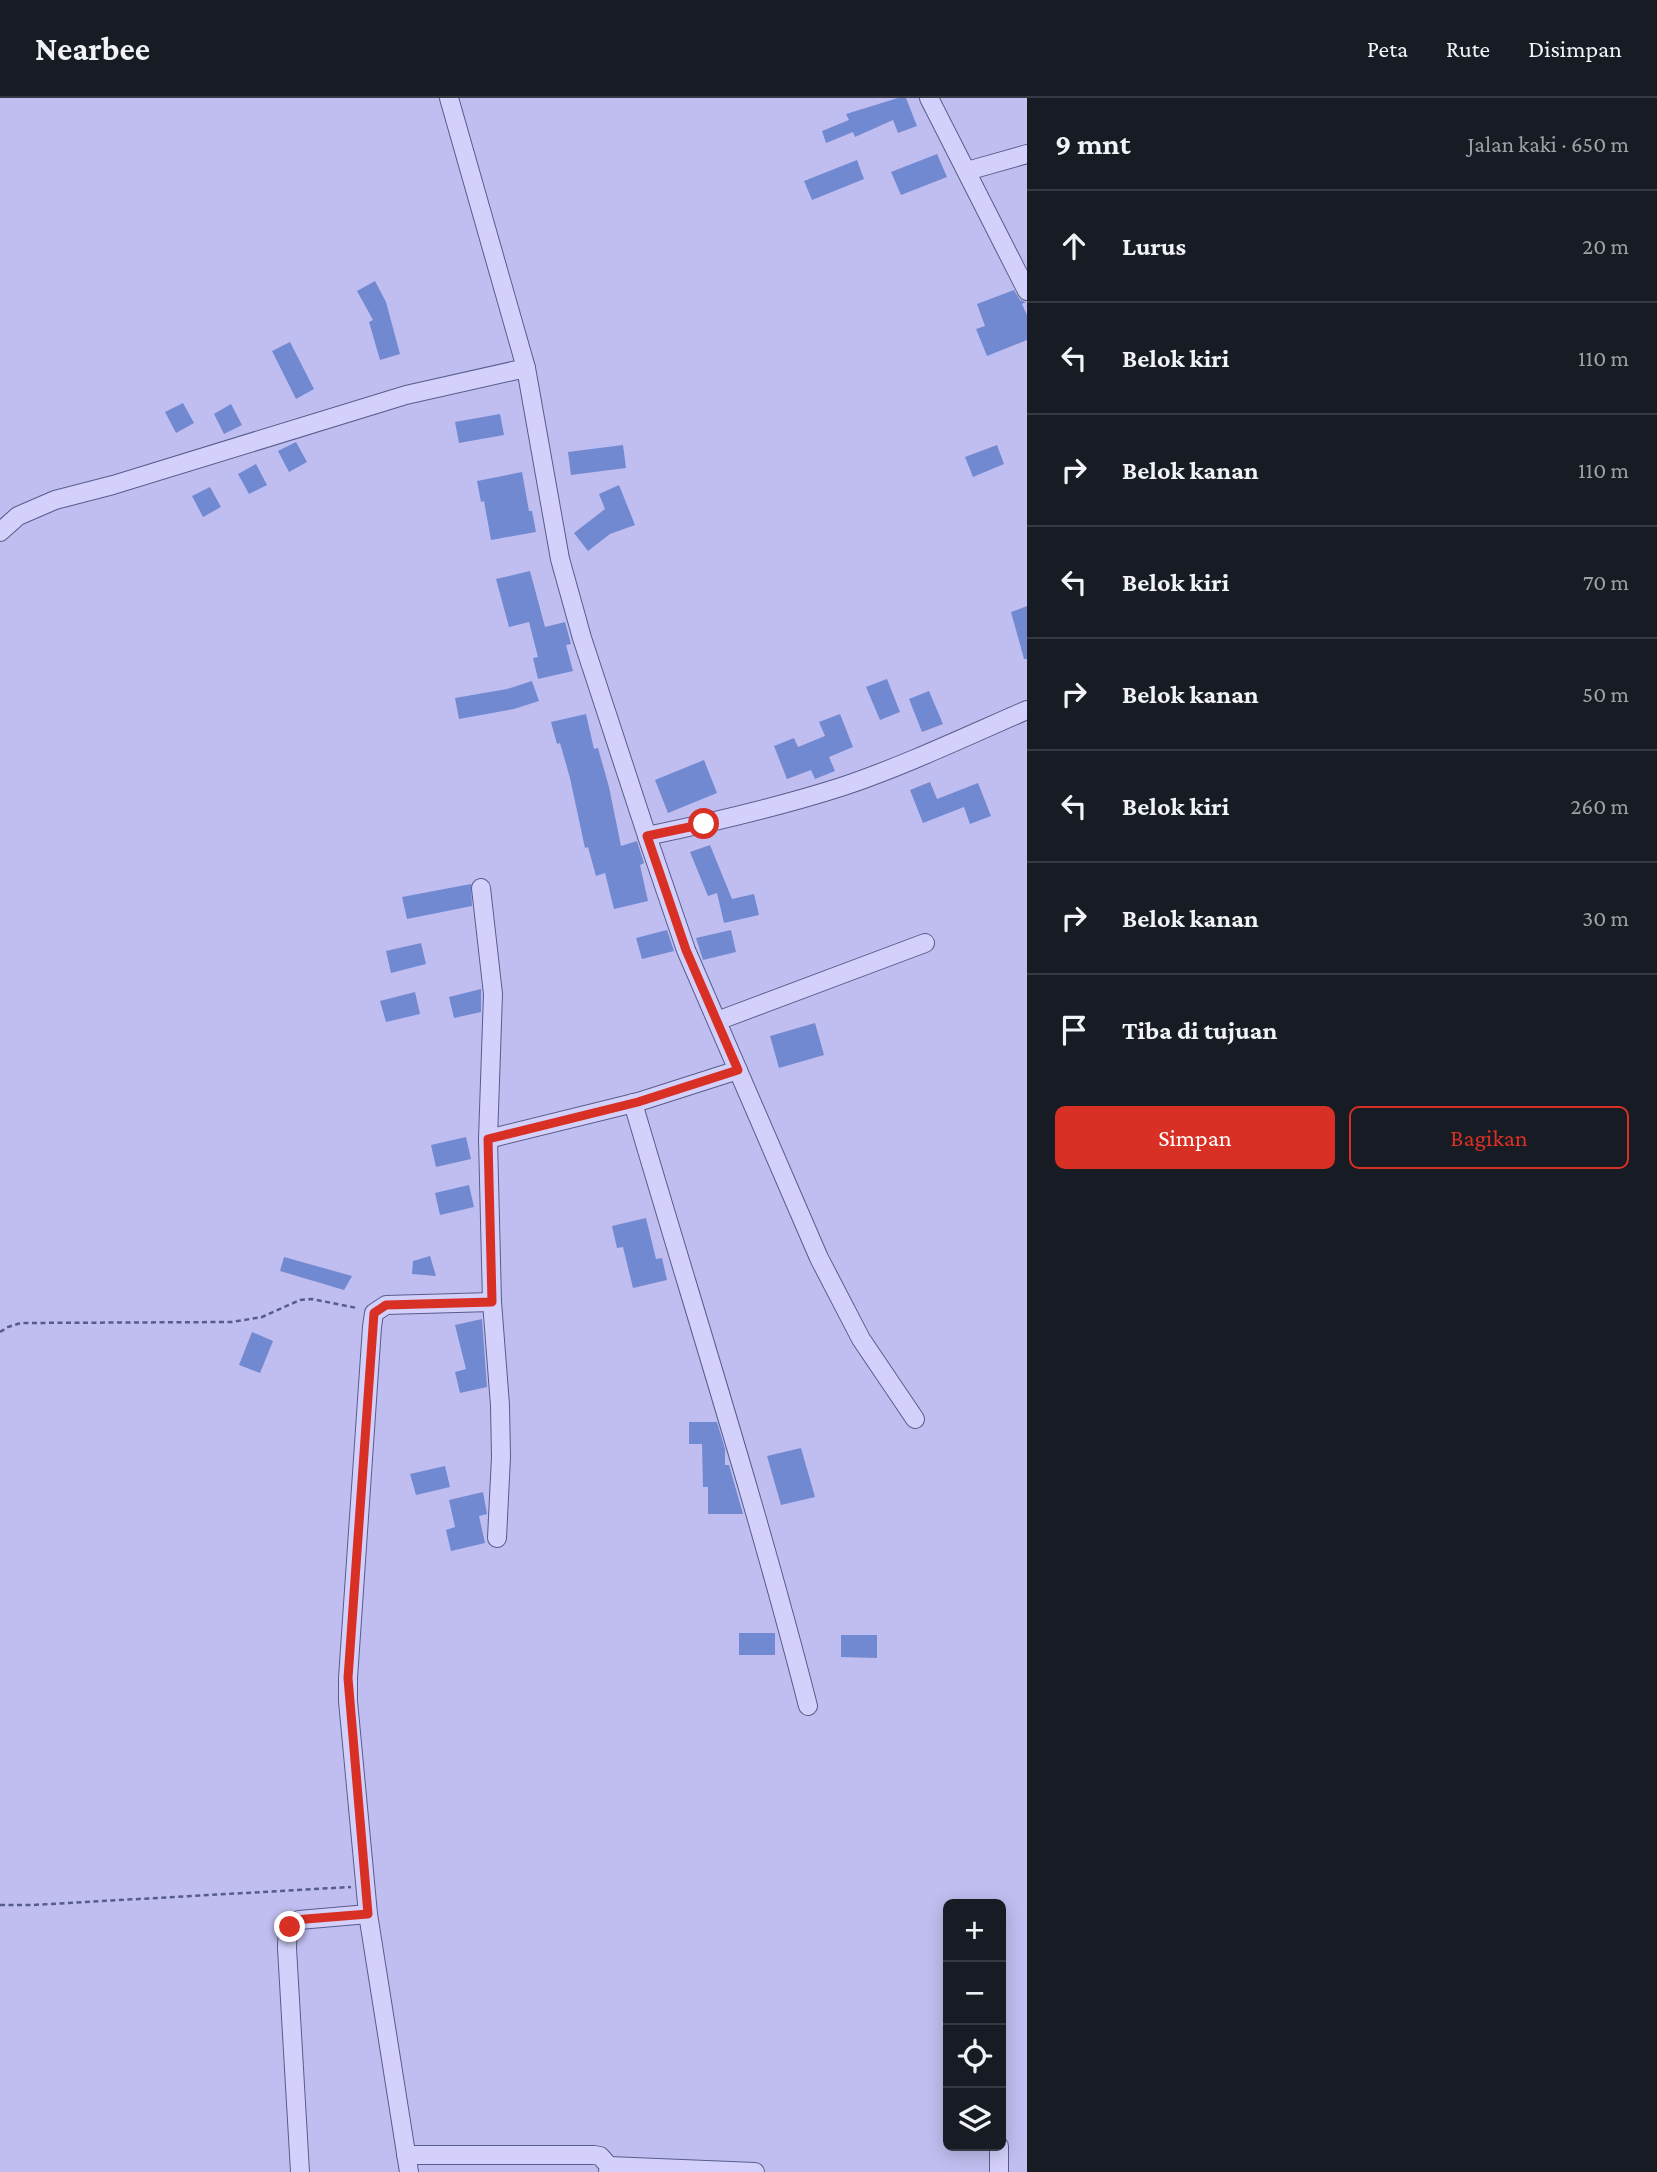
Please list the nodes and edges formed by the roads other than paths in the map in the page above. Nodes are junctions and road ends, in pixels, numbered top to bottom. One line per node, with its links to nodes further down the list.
1 (449, 98): 6 (street)
2 (929, 98): 4 (street)
3 (1027, 154): 4 (street)
4 (967, 172): 5 (street)
5 (1027, 291)
6 (526, 368): 7 (street); 9 (street)
7 (0, 532)
8 (1027, 710): 9 (street)
9 (647, 836): 12 (street)
10 (481, 888): 15 (street)
11 (925, 943): 12 (street)
12 (717, 1021): 13 (street)
13 (738, 1070): 14 (street); 17 (street)
14 (633, 1103): 15 (street); 19 (street)
15 (488, 1139): 16 (street)
16 (492, 1302): 18 (street); 20 (street)
17 (915, 1419)
18 (497, 1538)
19 (808, 1706)
20 (368, 1914): 22 (street); 24 (street)
21 (999, 2151): 26 (street)
22 (407, 2164): 23 (street)
23 (609, 2169): 25 (street)
24 (300, 2172)
25 (755, 2172)
26 (999, 2172)

